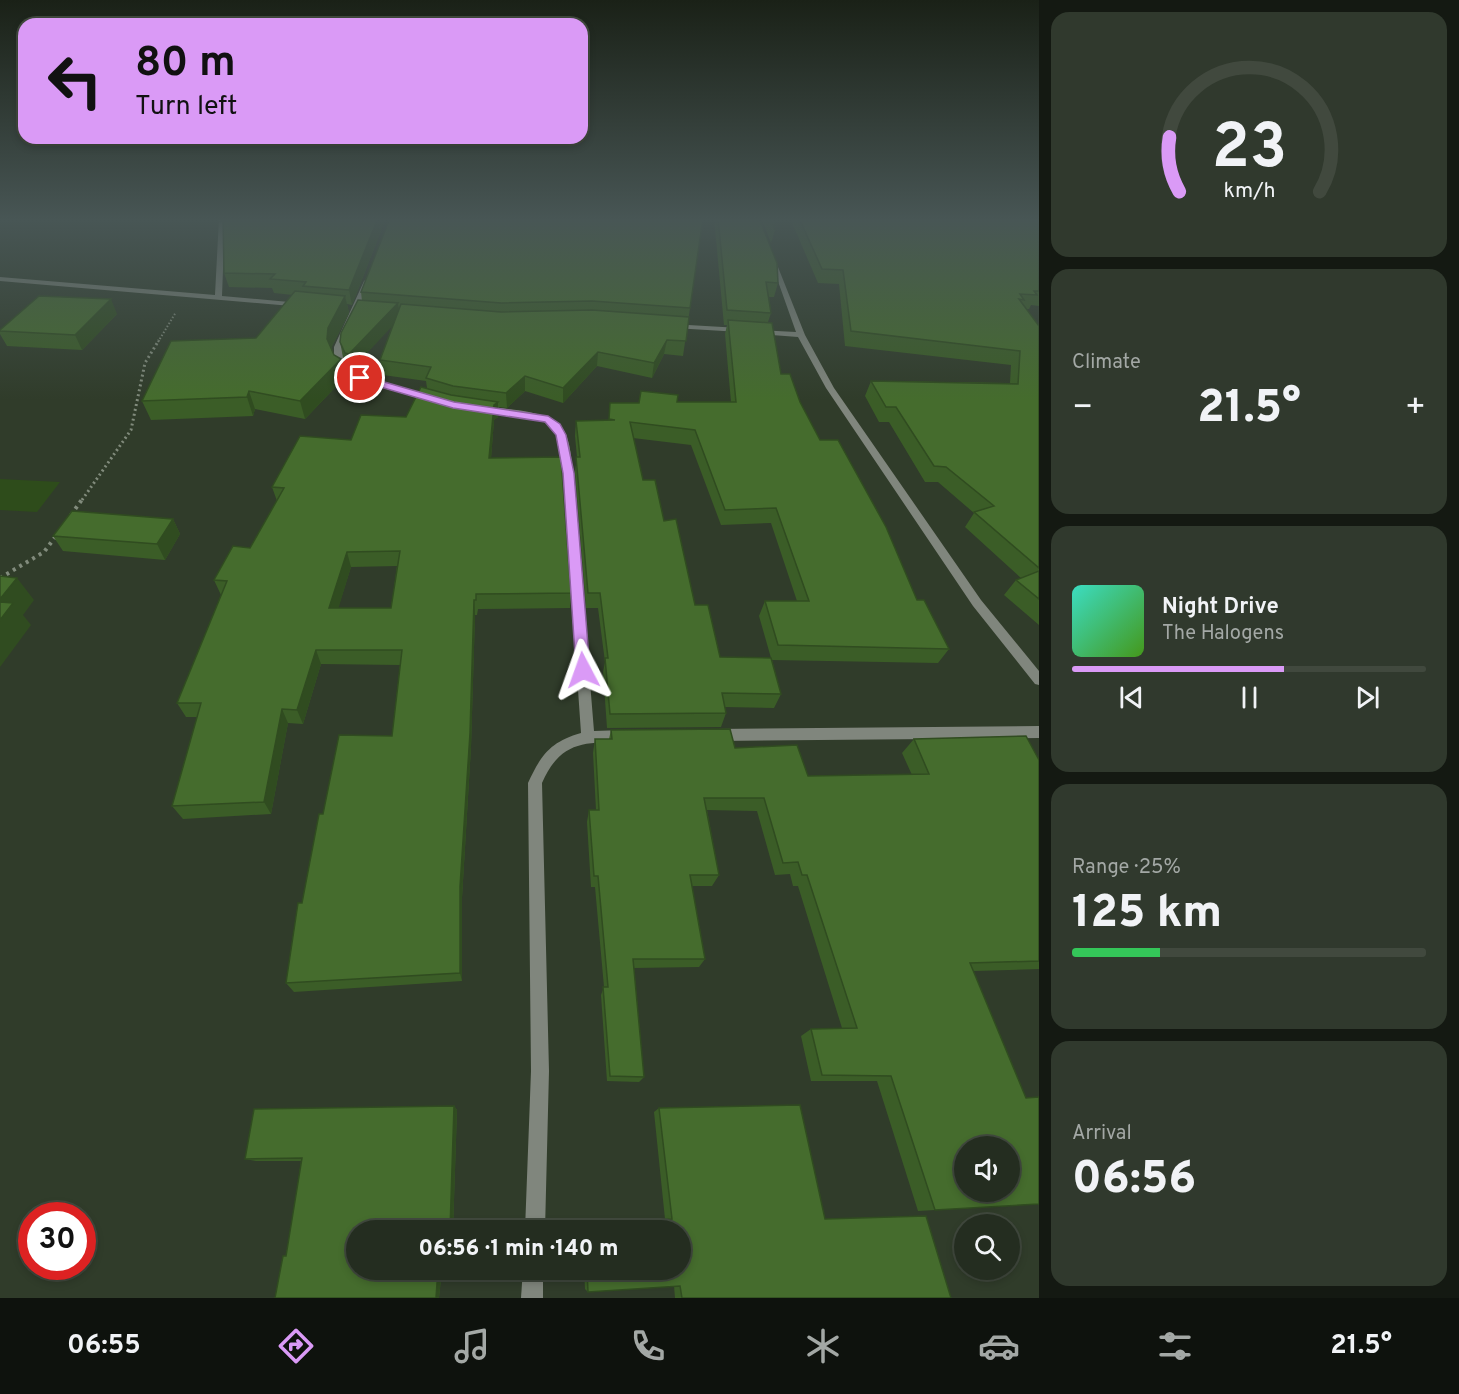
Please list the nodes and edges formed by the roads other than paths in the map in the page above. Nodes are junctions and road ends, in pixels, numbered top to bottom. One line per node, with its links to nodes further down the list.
1 (0, 279): 5 (street)
2 (219, 279): 5 (street)
3 (368, 279): 8 (street)
4 (779, 279): 11 (street)
5 (218, 297): 6 (street)
6 (310, 306)
7 (345, 309): 8 (street)
8 (357, 310): 9 (street); 12 (street)
9 (368, 311)
10 (661, 325): 11 (street)
11 (801, 335): 14 (street)
12 (443, 402)
13 (475, 408): 17 (street)
14 (1039, 680)
15 (1039, 732): 16 (street)
16 (706, 735)
17 (588, 736): 18 (street); 19 (street)
18 (635, 736)
19 (535, 1220)
20 (533, 1280): 21 (street)
21 (532, 1298)

